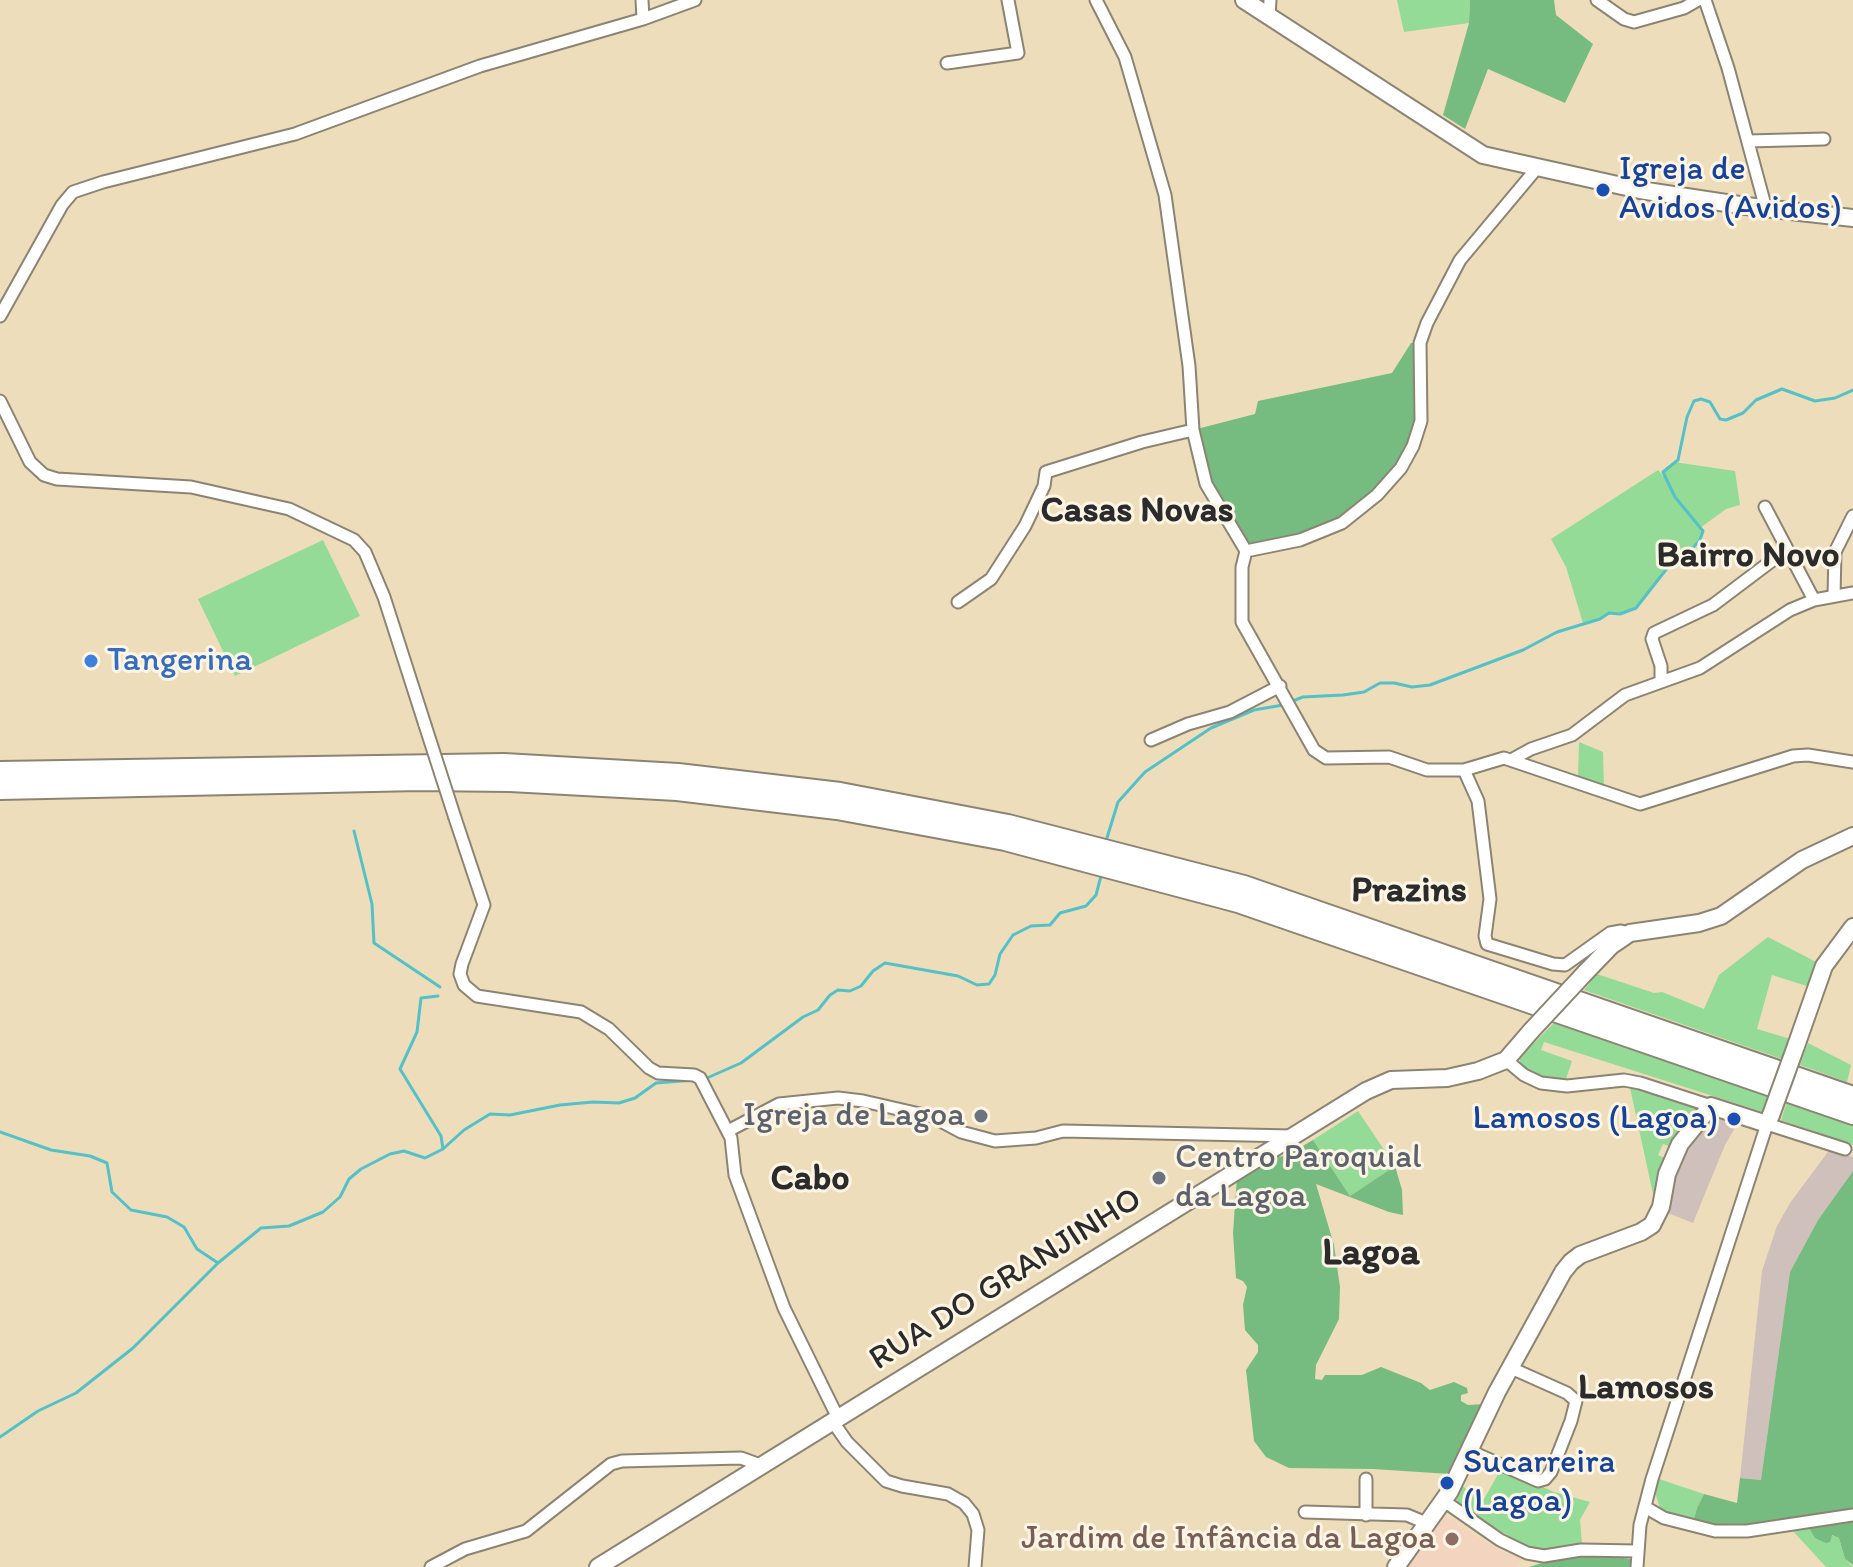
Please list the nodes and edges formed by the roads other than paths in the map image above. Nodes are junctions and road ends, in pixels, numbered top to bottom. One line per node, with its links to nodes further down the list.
1 (642, 0): 10 (street)
2 (695, 0): 10 (street)
3 (1008, 0): 11 (street)
4 (1096, 0): 20 (street)
5 (1244, 0): 9 (street)
6 (1597, 0): 7 (street)
7 (1698, 0)
8 (1705, 0): 13 (street)
9 (1269, 8): 14 (street)
10 (643, 19): 17 (street)
11 (947, 63)
12 (1824, 139): 13 (street)
13 (1748, 141): 15 (street)
14 (1537, 168): 15 (street); 24 (street)
15 (1766, 209): 16 (street)
16 (1851, 219)
17 (4, 304): 18 (street)
18 (0, 316)
19 (0, 403): 47 (street, bridge)
20 (1193, 430): 24 (street); 28 (street)
21 (1765, 507): 23 (street)
22 (1853, 516): 26 (street)
23 (1786, 550): 27 (street); 29 (street)
24 (1246, 551): 30 (street)
25 (1853, 593): 26 (street)
26 (1834, 596): 27 (street)
27 (1814, 600): 29 (street)
28 (958, 602)
29 (1661, 681): 32 (street)
30 (1280, 686): 31 (street); 34 (street)
31 (1151, 740)
32 (1511, 760): 33 (street); 34 (street)
33 (1853, 762)
34 (1464, 770): 41 (street)
35 (0, 772): 37 (highway)
36 (0, 789): 37 (highway)
37 (1006, 832): 39 (highway)
38 (1853, 836): 41 (street)
39 (1241, 894): 43 (highway); 45 (highway)
40 (1853, 927): 46 (street, bridge)
41 (1630, 933): 42 (street, bridge)
42 (1506, 1060): 44 (street); 48 (street, RUA DO GRANJINHO)
43 (1853, 1097)
44 (1711, 1106): 46 (street); 50 (street)
45 (1853, 1114)
46 (1769, 1120): 49 (street); 56 (street)
47 (728, 1131): 48 (street); 51 (street)
48 (1292, 1137): 51 (street, RUA DO GRANJINHO)
49 (1845, 1149)
50 (1511, 1368): 52 (street); 52 (street)
51 (835, 1420): 53 (street, RUA DO GRANJINHO); 64 (street)
52 (1470, 1451): 55 (street)
53 (763, 1466): 62 (street); 63 (street, RUA DO GRANJINHO)
54 (1366, 1479): 58 (street)
55 (1444, 1501): 60 (street); 61 (street)
56 (1645, 1507): 59 (street); 61 (street)
57 (1305, 1512): 58 (street)
58 (1366, 1515): 60 (street)
59 (1853, 1515)
60 (1426, 1523): 65 (street)
61 (1637, 1551): 66 (street)
62 (431, 1567)
63 (598, 1567)
64 (975, 1567)
65 (1396, 1567)
66 (1637, 1567)

